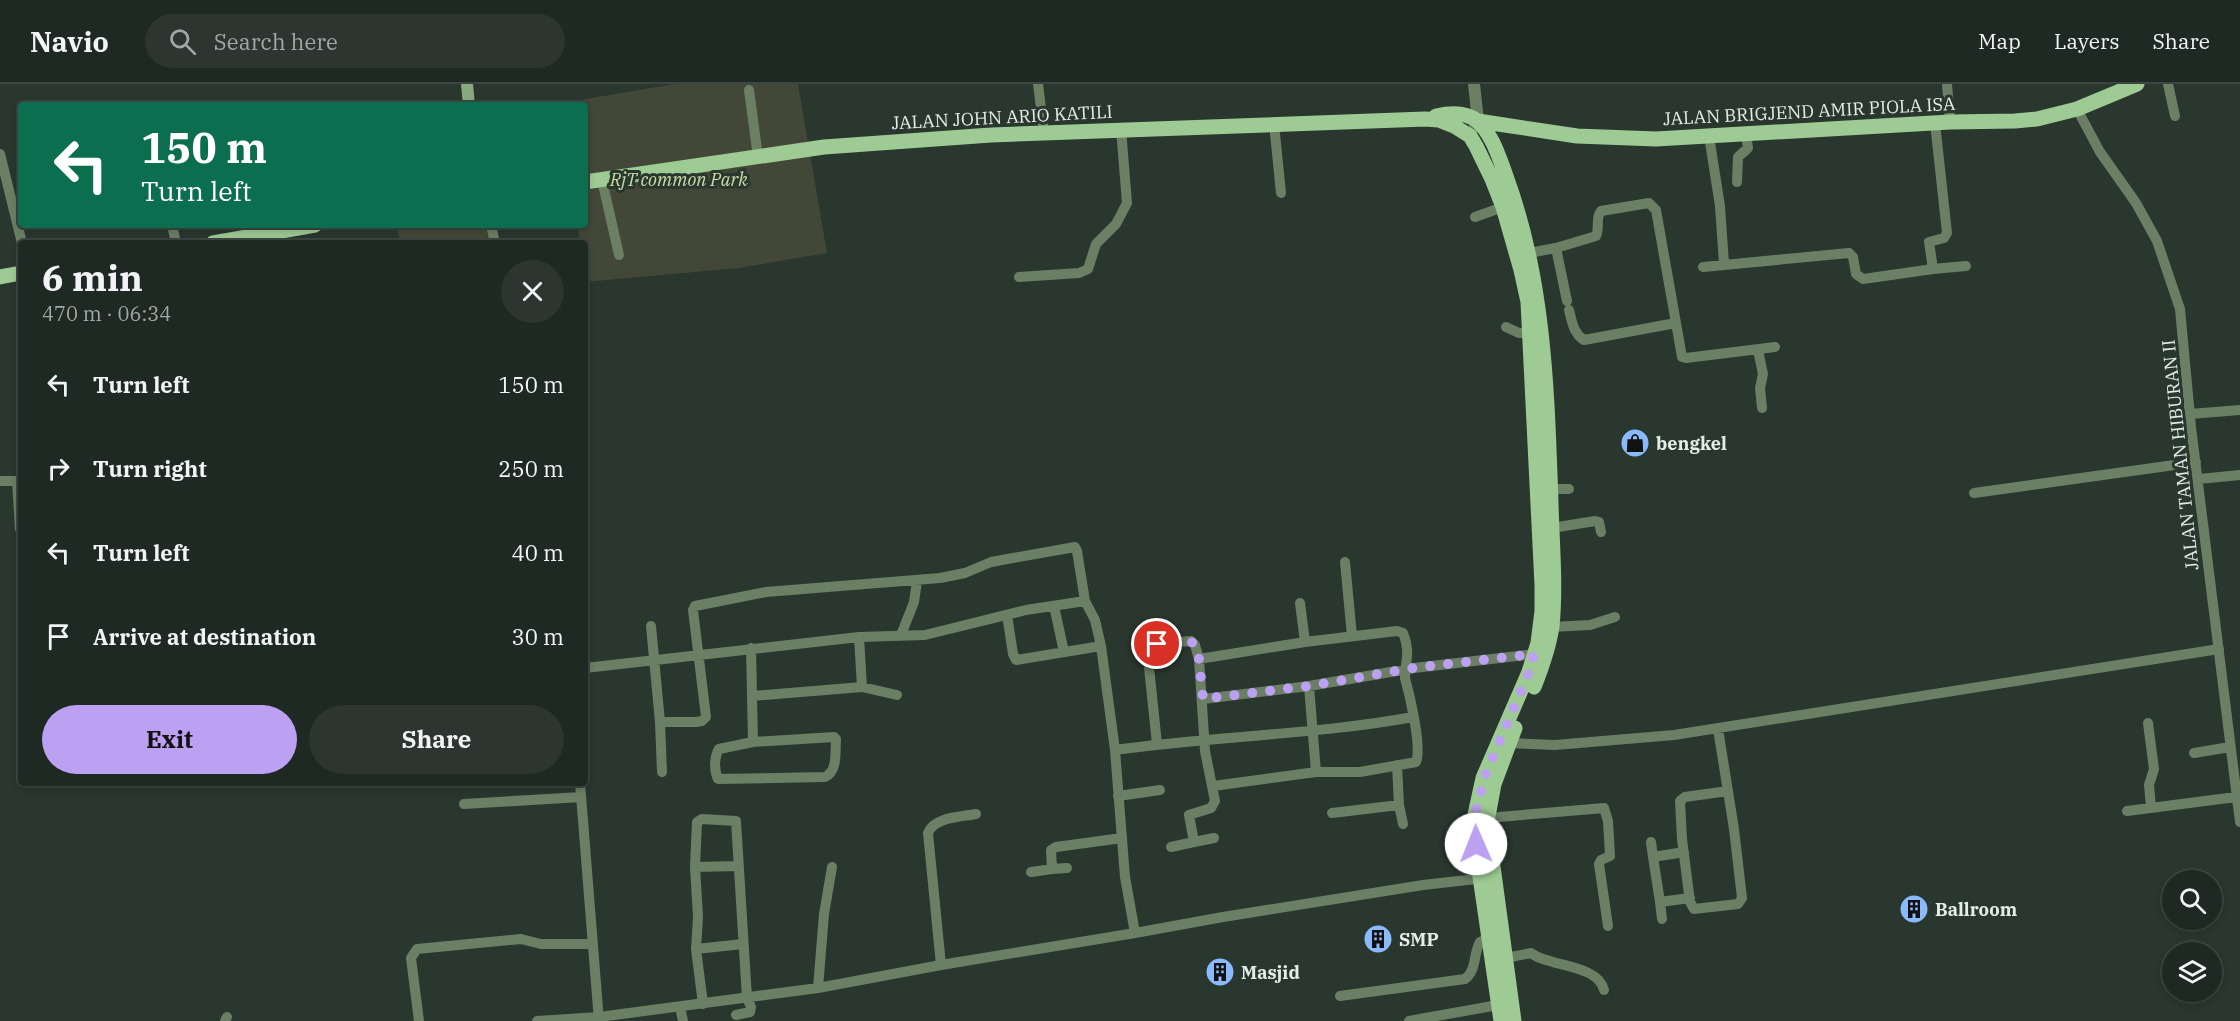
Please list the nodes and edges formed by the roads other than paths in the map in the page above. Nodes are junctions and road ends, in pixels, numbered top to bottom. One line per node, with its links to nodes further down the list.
1 (467, 84): 8 (main road)
2 (1038, 84): 17 (street)
3 (1474, 84): 12 (street)
4 (1947, 84): 13 (street)
5 (2137, 84): 9 (main road, JALAN BRIGJEND AMIR PIOLA ISA)
6 (2168, 84): 10 (street)
7 (749, 90): 22 (street)
8 (469, 102)
9 (2077, 109): 13 (main road, JALAN BRIGJEND AMIR PIOLA ISA); 49 (street, JALAN TAMAN HIBURAN II)
10 (2175, 116)
11 (1425, 119): 12 (main road, JALAN JOHN ARIO KATILI); 15 (main road, JALAN JOHN ARIO KATILI); 19 (main road, JALAN JOHN ARIO KATILI)
12 (1478, 122): 19 (street); 20 (main road, JALAN BRIGJEND AMIR PIOLA ISA); 33 (main road)
13 (1950, 122): 14 (main road, JALAN BRIGJEND AMIR PIOLA ISA)
14 (1935, 123): 18 (main road, JALAN BRIGJEND AMIR PIOLA ISA); 38 (street)
15 (1274, 124): 16 (main road, JALAN JOHN ARIO KATILI); 26 (street)
16 (1121, 129): 17 (main road, JALAN JOHN ARIO KATILI); 41 (street)
17 (1044, 133): 22 (main road, JALAN JOHN ARIO KATILI)
18 (1746, 134): 20 (main road, JALAN BRIGJEND AMIR PIOLA ISA); 25 (street)
19 (1470, 136): 27 (main road)
20 (1709, 136): 35 (street)
21 (0, 154): 29 (street)
22 (758, 157): 23 (main road, JALAN JOHN ARIO KATILI)
23 (602, 180): 24 (main road, JALAN JOHN ARIO KATILI); 34 (street)
24 (588, 182)
25 (1737, 182)
26 (1281, 193)
27 (1503, 207): 28 (street); 44 (main road)
28 (1475, 217)
29 (18, 227)
30 (298, 228): 31 (main road)
31 (230, 240)
32 (1556, 248): 33 (street); 42 (street); 42 (street)
33 (1529, 253): 55 (main road)
34 (619, 255)
35 (1724, 264): 37 (street); 38 (street)
36 (1966, 266): 38 (street)
37 (1703, 267)
38 (1933, 269)
39 (18, 274): 40 (main road)
40 (0, 277)
41 (1019, 277)
42 (1676, 323): 46 (street)
43 (1506, 327): 44 (street)
44 (1531, 333): 78 (main road)
45 (1775, 347): 46 (street)
46 (1758, 350): 47 (street)
47 (1762, 408)
48 (2240, 410): 49 (street)
49 (2190, 414): 50 (street, JALAN TAMAN HIBURAN II)
50 (2196, 462): 52 (street, JALAN TAMAN HIBURAN II); 57 (street)
51 (2240, 475): 52 (street)
52 (2199, 479): 75 (street, JALAN TAMAN HIBURAN II)
53 (0, 481): 54 (street)
54 (18, 481)
55 (1551, 489): 56 (street); 58 (main road)
56 (1569, 489)
57 (1974, 493)
58 (1552, 528): 59 (street); 68 (main road)
59 (1601, 532)
60 (1345, 562): 70 (street)
61 (917, 581): 62 (street); 69 (street); 77 (street)
62 (1085, 601): 64 (street); 73 (street)
63 (1300, 603): 72 (street)
64 (1054, 606): 65 (street); 76 (street)
65 (1007, 615): 69 (street); 76 (street)
66 (1615, 617): 68 (street)
67 (651, 626): 80 (street)
68 (1552, 627): 95 (main road)
69 (901, 636): 71 (street)
70 (1352, 636): 72 (street); 82 (street)
71 (859, 637): 74 (street); 84 (street)
72 (1305, 642): 79 (street)
73 (1101, 646): 76 (street); 98 (street)
74 (752, 648): 77 (street); 86 (street)
75 (2219, 649): 91 (street); 97 (street, JALAN TAMAN HIBURAN II)
76 (1064, 652)
77 (697, 654): 80 (street); 89 (street)
78 (1534, 654): 82 (street); 132 (main road)
79 (1199, 659): 87 (street); 96 (street)
80 (654, 661): 81 (street); 89 (street)
81 (588, 668)
82 (1410, 669): 83 (street); 88 (street)
83 (1309, 686): 87 (street); 92 (street)
84 (862, 687): 85 (street); 86 (street)
85 (897, 695)
86 (753, 696): 94 (street)
87 (1203, 699): 93 (street)
88 (1413, 717): 92 (street); 100 (street)
89 (660, 722): 101 (street)
90 (2148, 723): 112 (street)
91 (1718, 729): 95 (street); 106 (street)
92 (1313, 731): 93 (street); 102 (street)
93 (1205, 740): 96 (street); 104 (street)
94 (753, 742): 94 (street)
95 (1509, 743): 116 (main road)
96 (1157, 744): 98 (street)
97 (2230, 747): 99 (street); 109 (street, JALAN TAMAN HIBURAN II)
98 (1115, 750): 107 (street)
99 (2194, 753)
100 (1397, 765): 102 (street); 111 (street)
101 (662, 772)
102 (1316, 772): 104 (street)
103 (580, 786): 108 (street)
104 (1213, 786): 121 (street)
105 (1160, 790): 107 (street)
106 (1728, 791): 124 (street); 133 (street)
107 (1118, 796): 119 (street)
108 (581, 797): 110 (street); 139 (street)
109 (2236, 797): 112 (street); 117 (street, JALAN TAMAN HIBURAN II)
110 (464, 804)
111 (1399, 805): 114 (street); 118 (street)
112 (2151, 807): 113 (street)
113 (2127, 811)
114 (1332, 813)
115 (976, 814): 143 (street)
116 (1487, 818): 132 (main road); 136 (street)
117 (2240, 822)
118 (1403, 824)
119 (1122, 838): 130 (street); 137 (street)
120 (1214, 838): 121 (street)
121 (1194, 842): 123 (street)
122 (1651, 842): 125 (street)
123 (1172, 847)
124 (1684, 852): 125 (street); 133 (street)
125 (1653, 856): 134 (street)
126 (739, 866): 127 (street); 127 (street); 140 (street)
127 (695, 867): 141 (street)
128 (832, 867): 144 (street)
129 (1067, 868): 130 (street)
130 (1052, 869): 131 (street)
131 (1031, 872)
132 (1488, 879): 137 (street); 138 (main road); 142 (main road)
133 (1690, 898): 134 (street)
134 (1659, 902): 135 (street)
135 (1662, 919)
136 (1608, 926)
137 (1135, 933): 143 (street)
138 (1489, 938): 146 (street); 149 (main road)
139 (592, 944): 152 (street); 153 (street)
140 (743, 944): 141 (street); 147 (street)
141 (696, 949): 148 (street)
142 (1506, 958): 145 (street); 158 (main road)
143 (940, 965): 144 (street)
144 (818, 988): 147 (street)
145 (1604, 990)
146 (1340, 996)
147 (747, 998): 148 (street); 151 (street)
148 (703, 1004): 150 (street)
149 (1498, 1005): 156 (street); 157 (main road)
150 (680, 1007): 152 (street); 155 (street)
151 (736, 1015)
152 (599, 1019): 154 (street)
153 (419, 1021)
154 (537, 1021)
155 (683, 1021)
156 (1409, 1021)
157 (1501, 1021)
158 (1514, 1021)

